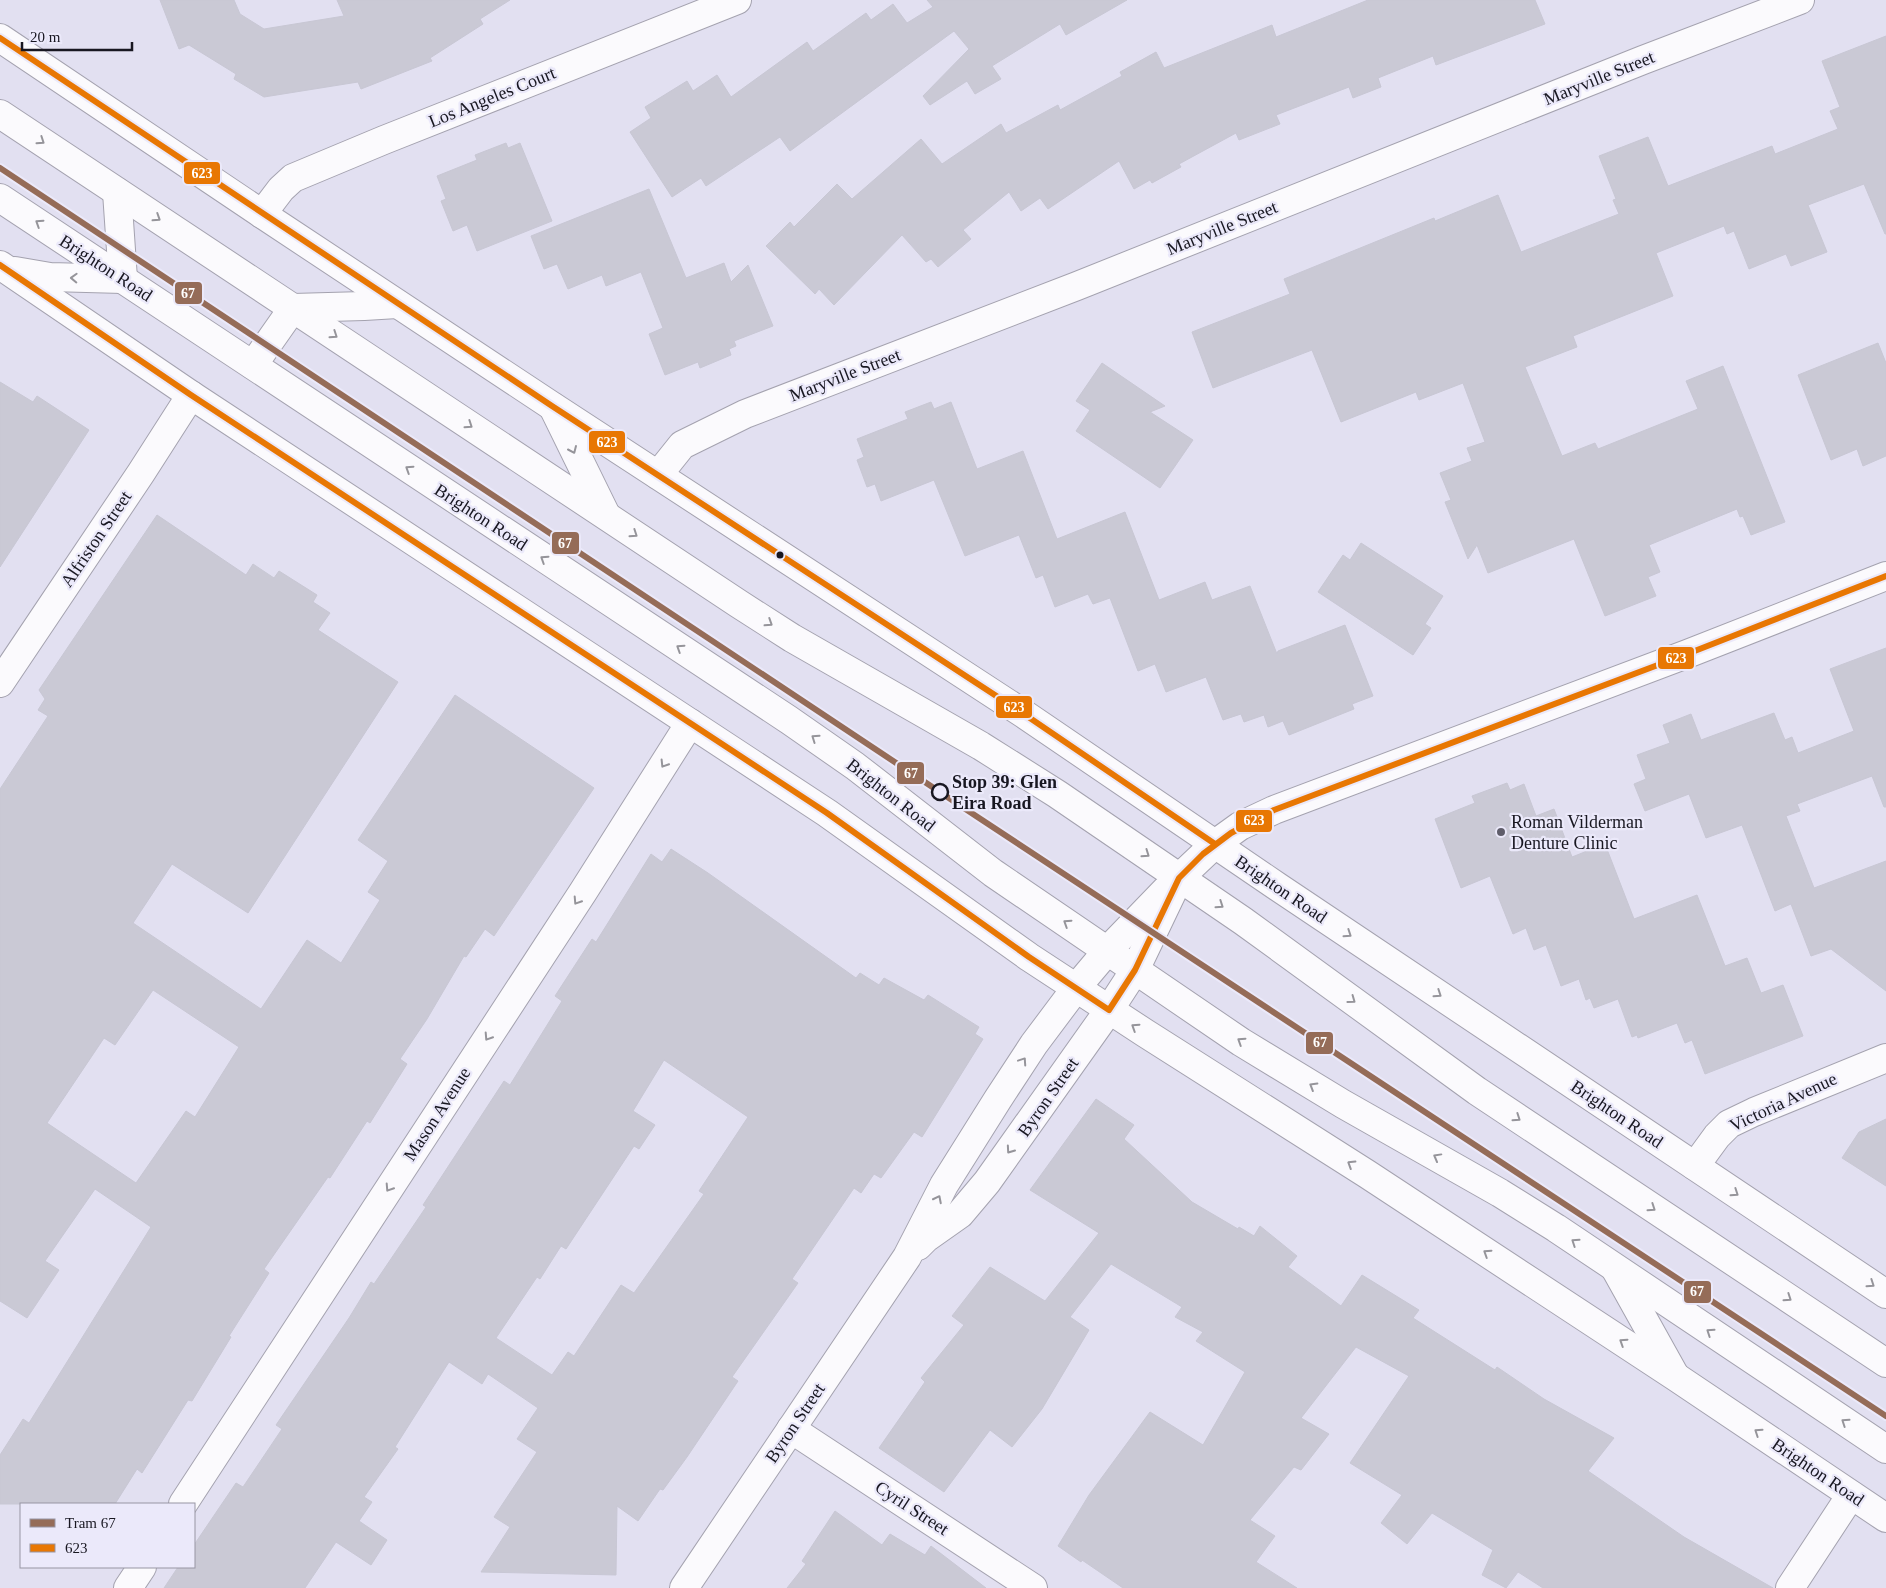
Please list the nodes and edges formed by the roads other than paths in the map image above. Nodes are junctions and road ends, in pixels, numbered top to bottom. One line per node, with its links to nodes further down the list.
1 (737, 0): 7 (main road, Los Angeles Court)
2 (1800, 0): 15 (main road, Maryville Street)
3 (0, 38): 7 (main road, Brighton Road)
4 (0, 114): 5 (main road, one-way to 5)
5 (116, 192): 9 (main road); 11 (main road, one-way to 11)
6 (0, 198): 9 (main road, Brighton Road, one-way to 6)
7 (262, 214): 10 (main road, Brighton Road)
8 (2, 267): 9 (main road, one-way to 8); 13 (main road, Brighton Road)
9 (123, 279): 12 (main road, Brighton Road)
10 (397, 304): 11 (main road); 14 (main road, Brighton Road)
11 (293, 308): 12 (main road); 16 (main road, one-way to 16)
12 (253, 365): 22 (main road, Brighton Road, one-way to 12)
13 (191, 395): 18 (main road, Alfriston Street); 19 (main road, Brighton Road)
14 (552, 406): 15 (main road, Brighton Road); 16 (main road, one-way to 16)
15 (658, 475): 20 (main road, Brighton Road)
16 (606, 515): 21 (main road, one-way to 21)
17 (1886, 576): 20 (main road, Byron Street)
18 (0, 682)
19 (690, 723): 24 (main road, Brighton Road); 36 (main road, Mason Avenue, one-way to 36)
20 (1215, 844): 21 (main road, Byron Street); 27 (main road, Brighton Road, one-way to 27)
21 (1179, 878): 22 (main road, Byron Street); 23 (main road, Byron Street); 31 (main road, one-way to 31)
22 (1108, 950): 23 (main road, Brighton Road); 24 (main road, Byron Street)
23 (1135, 970): 25 (main road, Byron Street); 29 (main road, Brighton Road, one-way to 23)
24 (1076, 988): 25 (main road, Brighton Road); 28 (main road, Byron Street, one-way to 24)
25 (1109, 1010): 28 (main road, Byron Street, one-way to 28); 32 (main road, Brighton Road, one-way to 25)
26 (1886, 1058): 27 (main road, Victoria Avenue)
27 (1695, 1166): 30 (main road, Brighton Road, one-way to 30)
28 (907, 1257): 33 (main road, Byron Street)
29 (1616, 1270): 32 (main road); 34 (main road, Brighton Road, one-way to 29)
30 (1886, 1294)
31 (1886, 1363)
32 (1676, 1377): 35 (main road, Brighton Road, one-way to 32)
33 (791, 1429): 40 (main road, Byron Street); 41 (main road, Cyril Street)
34 (1886, 1449)
35 (1851, 1495): 37 (main road, Brighton Road); 42 (main road)
36 (184, 1503)
37 (1886, 1518)
38 (141, 1568): 39 (main road)
39 (128, 1588)
40 (684, 1588)
41 (1032, 1588)
42 (1790, 1588)

